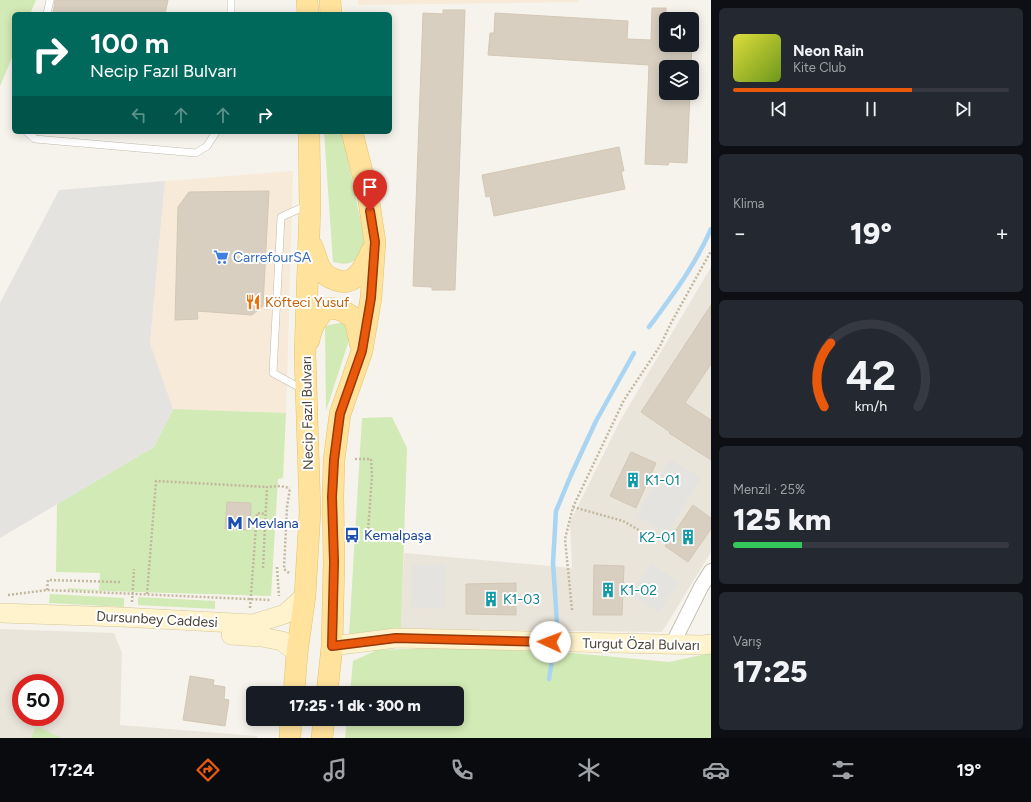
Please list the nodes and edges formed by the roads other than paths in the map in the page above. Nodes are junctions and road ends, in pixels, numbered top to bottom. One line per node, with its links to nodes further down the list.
1 (50, 0): 5 (lane)
2 (231, 0): 6 (lane)
3 (308, 0): 7 (main road)
4 (330, 0): 8 (main road)
5 (47, 12)
6 (231, 12)
7 (308, 12)
8 (331, 12)
9 (29, 134): 10 (lane)
10 (215, 134)
11 (309, 134): 13 (main road, Necip Fazıl Bulvarı)
12 (353, 134): 15 (main road, Necip Fazıl Bulvarı)
13 (310, 204): 14 (main road, Necip Fazıl Bulvarı); 18 (lane)
14 (309, 238): 15 (main road); 17 (main road, Necip Fazıl Bulvarı)
15 (375, 242): 16 (main road, Necip Fazıl Bulvarı)
16 (362, 351): 17 (main road); 25 (main road, Necip Fazıl Bulvarı)
17 (306, 355): 18 (main road, Necip Fazıl Bulvarı)
18 (306, 391): 20 (main road, Necip Fazıl Bulvarı)
19 (711, 571): 24 (street)
20 (306, 596): 21 (main road, Dursunbey Caddesi); 26 (main road, Necip Fazıl Bulvarı)
21 (0, 613)
22 (0, 623): 26 (main road, Dursunbey Caddesi)
23 (711, 644): 24 (main road, Turgut Özal Bulvarı)
24 (672, 645): 25 (main road, Turgut Özal Bulvarı)
25 (332, 646): 28 (main road, Necip Fazıl Bulvarı)
26 (297, 653): 27 (main road, Necip Fazıl Bulvarı)
27 (295, 686)
28 (328, 686)
29 (291, 726): 31 (main road)
30 (323, 726): 32 (main road)
31 (290, 738)
32 (322, 738)

